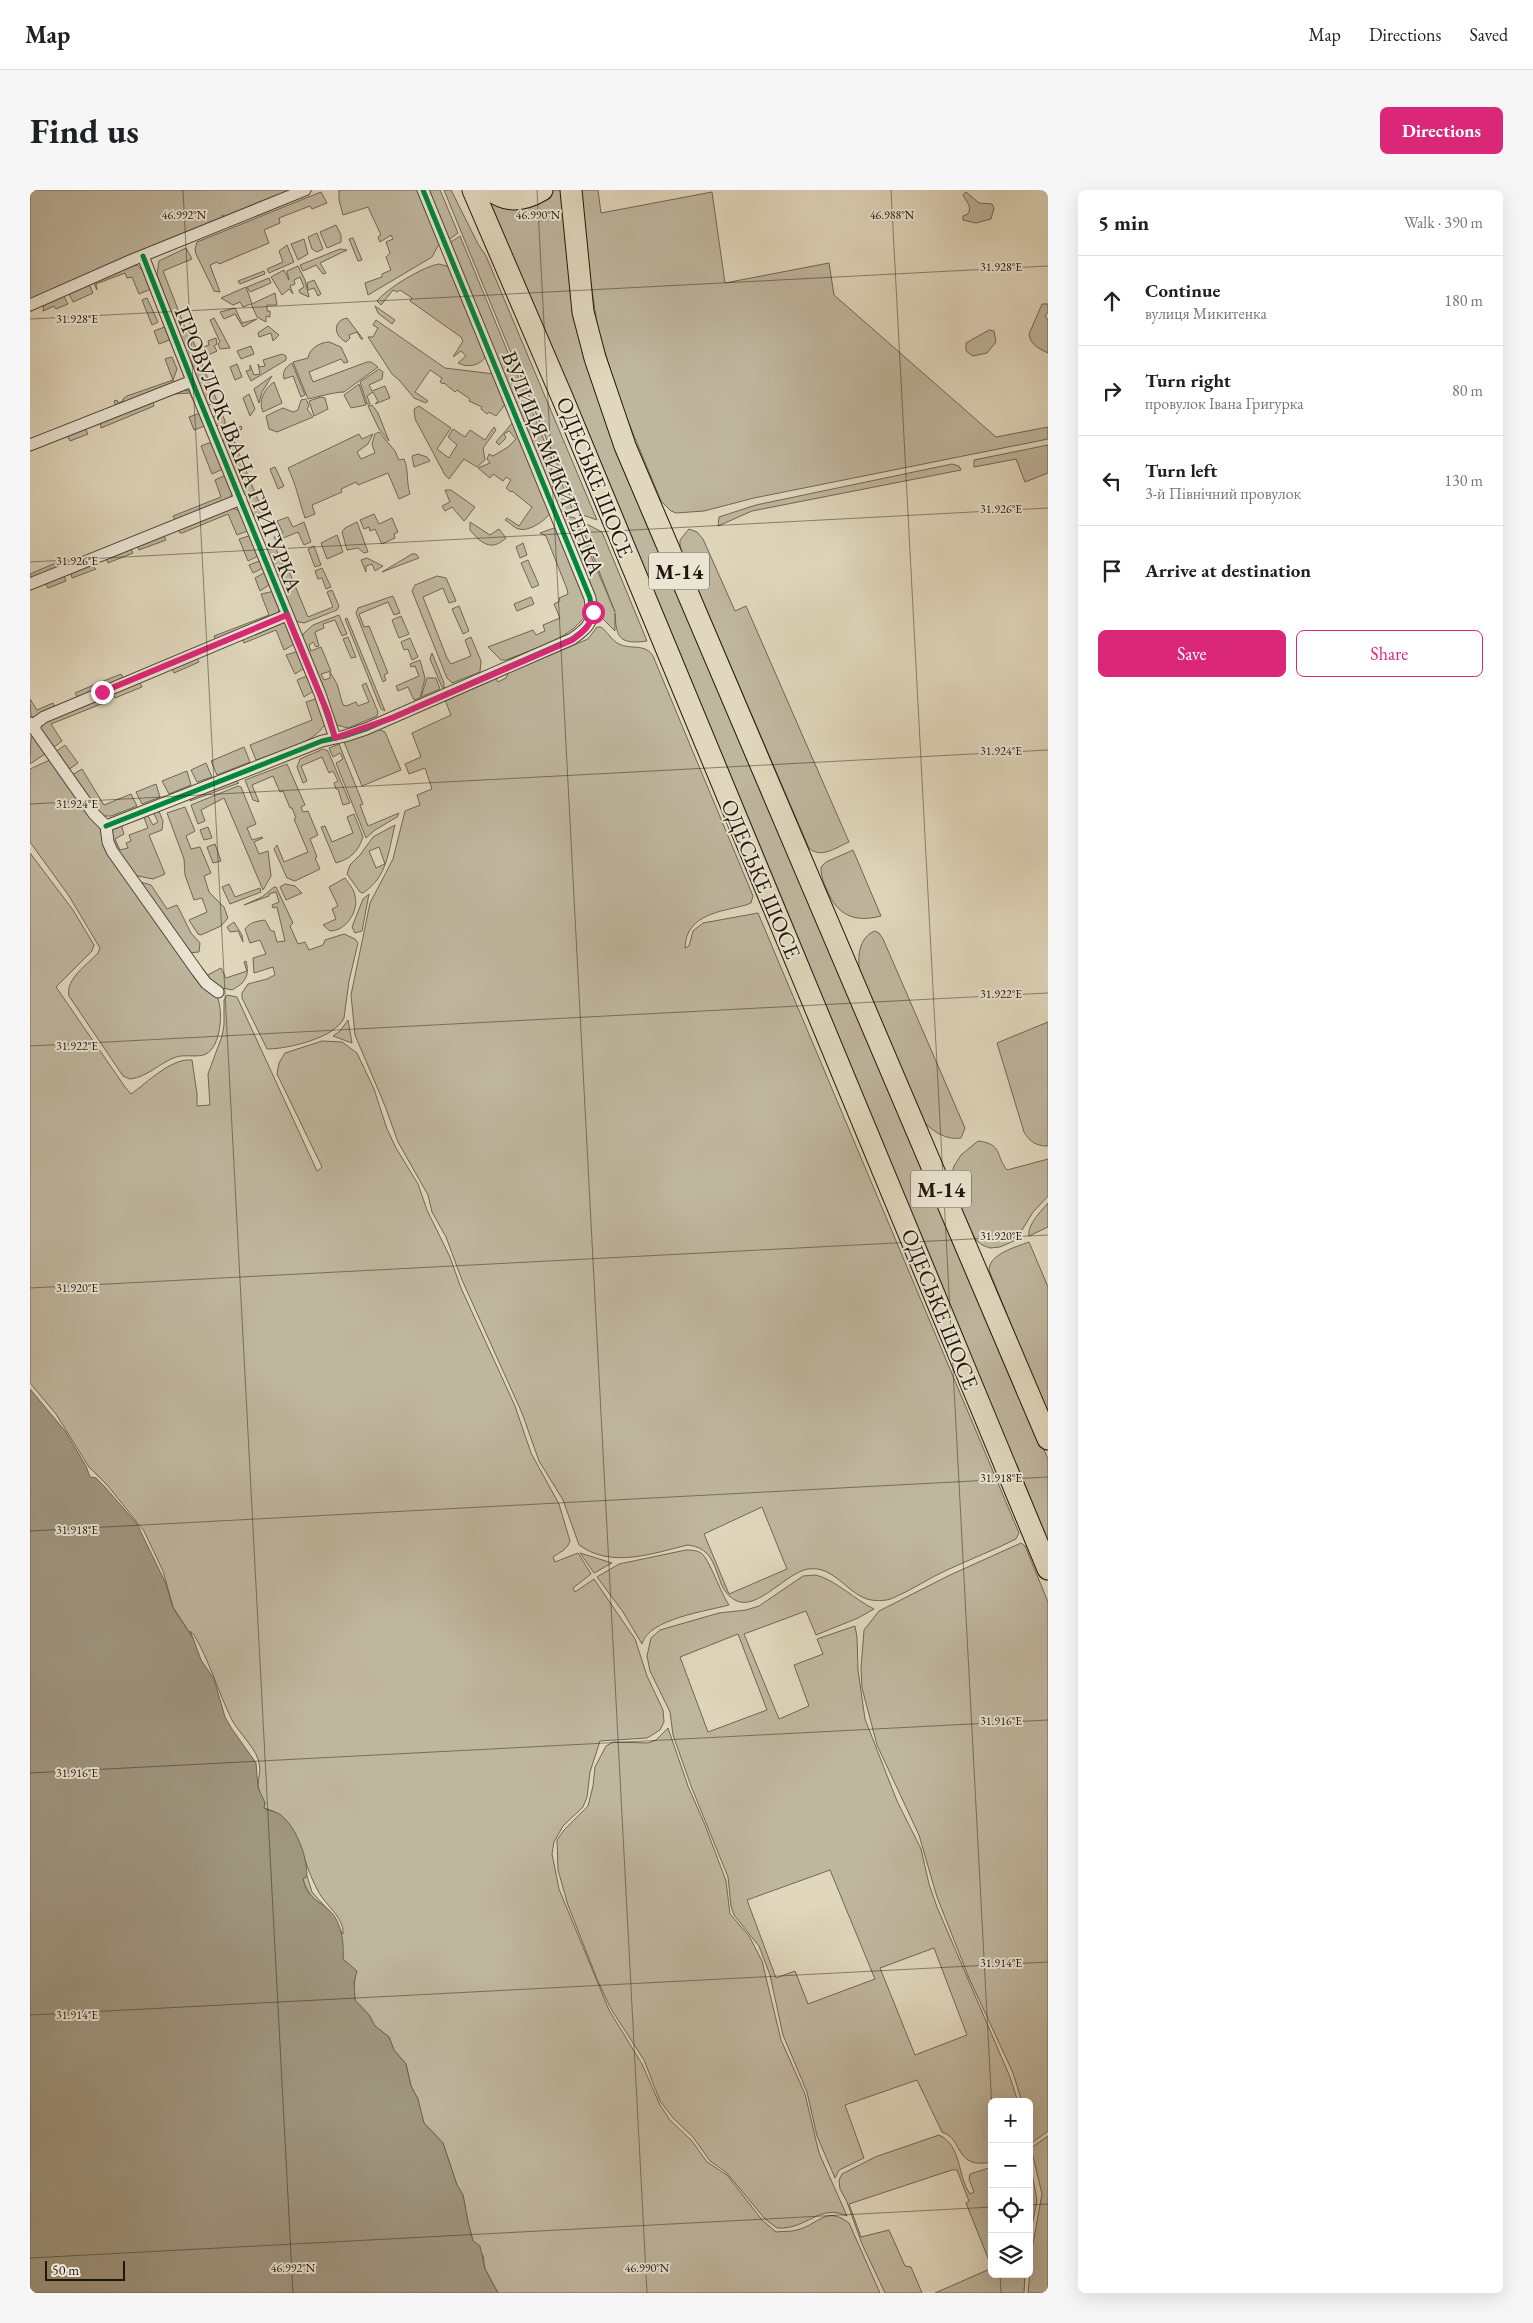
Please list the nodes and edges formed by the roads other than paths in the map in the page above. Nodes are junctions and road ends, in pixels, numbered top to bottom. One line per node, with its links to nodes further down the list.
1 (305, 190): 7 (street)
2 (423, 190): 15 (street, ВУЛИЦЯ МИКИТЕНКА)
3 (474, 190): 19 (highway, ОДЕСЬКЕ ШОСЕ / М-14)
4 (491, 190): 5 (highway)
5 (542, 190)
6 (571, 190): 18 (highway, ОДЕСЬКЕ ШОСЕ / М-14)
7 (143, 256): 8 (street); 9 (street, ПРОВУЛОК ІВАНА ГРИГУРКА)
8 (30, 305)
9 (192, 381): 10 (street); 11 (street, ПРОВУЛОК ІВАНА ГРИГУРКА)
10 (30, 445)
11 (241, 499): 12 (street); 13 (street, ПРОВУЛОК ІВАНА ГРИГУРКА)
12 (30, 584)
13 (287, 615): 14 (street); 15 (street, ПРОВУЛОК ІВАНА ГРИГУРКА)
14 (32, 725): 16 (street)
15 (335, 738): 16 (street, ВУЛИЦЯ МИКИТЕНКА)
16 (106, 826): 17 (street)
17 (218, 992)
18 (1048, 1439)
19 (1048, 1569)

